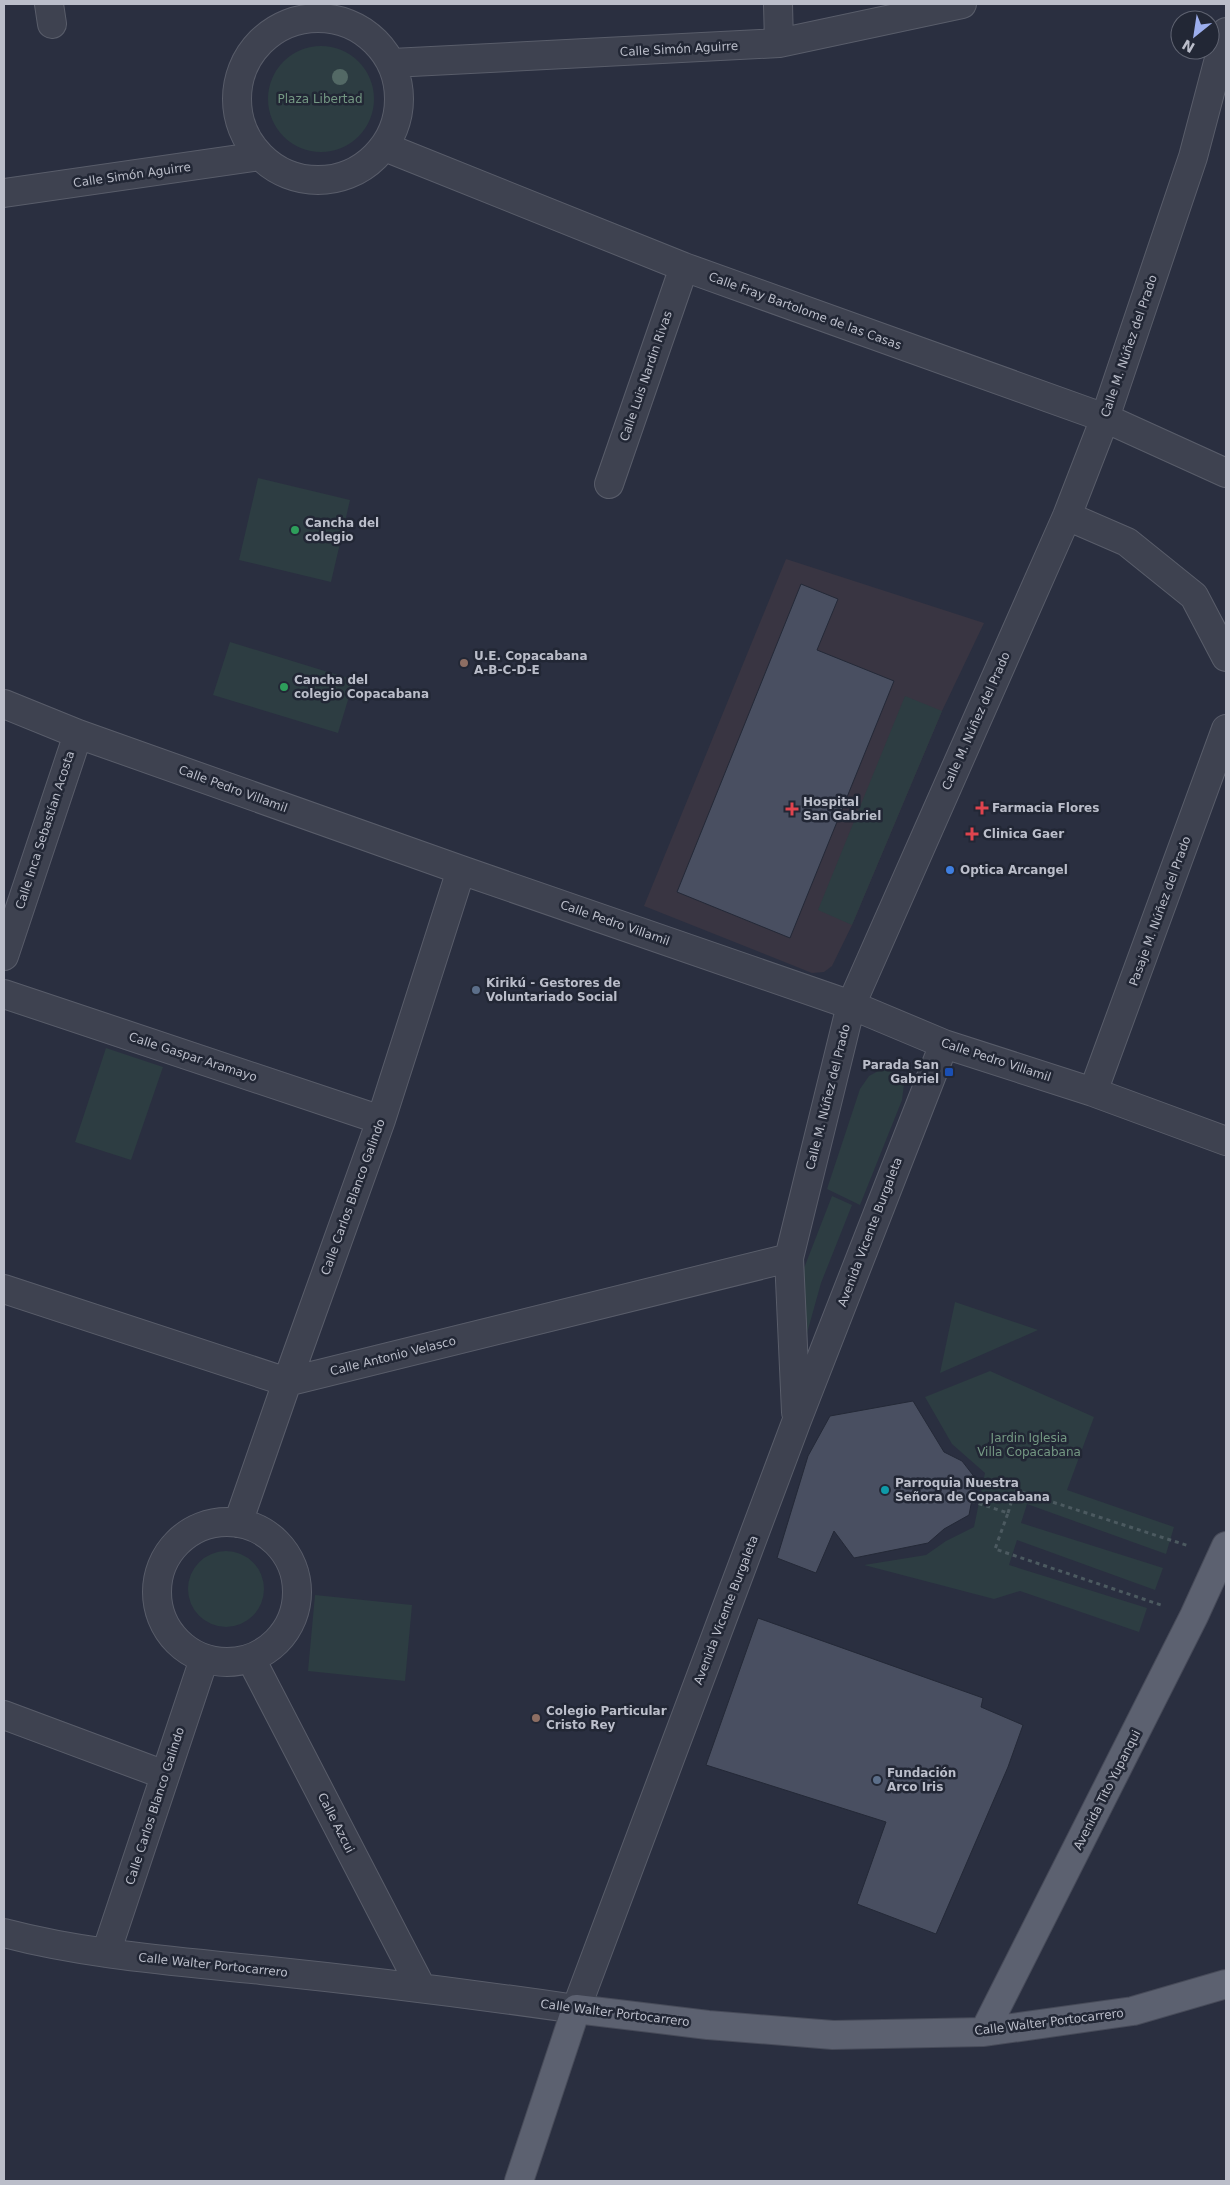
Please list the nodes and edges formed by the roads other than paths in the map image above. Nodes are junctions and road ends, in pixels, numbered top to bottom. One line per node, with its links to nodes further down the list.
1 (778, 4): 5 (street)
2 (962, 4): 5 (street, Calle Simón Aguirre)
3 (329, 11): 6 (street); 8 (street)
4 (1226, 32): 11 (street, Calle M. Núñez del Prado)
5 (779, 43): 6 (street, Calle Simón Aguirre)
6 (392, 63): 7 (street)
7 (385, 147): 8 (street); 10 (street, Calle Fray Bartolome de las Casas)
8 (260, 156): 9 (street, Calle Simón Aguirre)
9 (4, 194)
10 (684, 268): 11 (street, Calle Fray Bartolome de las Casas); 13 (street, Calle Luis Nardin Rivas)
11 (1105, 418): 12 (street, Calle Fray Bartolome de las Casas); 14 (street, Calle M. Núñez del Prado)
12 (1226, 473)
13 (609, 484)
14 (1067, 516): 15 (street); 22 (street, Calle M. Núñez del Prado)
15 (1226, 657)
16 (4, 704): 18 (street, Calle Pedro Villamil)
17 (1226, 729): 24 (street, Pasaje M. Núñez del Prado)
18 (78, 734): 19 (street, Calle Pedro Villamil); 20 (street, Calle Inca Sebastían Acosta)
19 (461, 870): 22 (street, Calle Pedro Villamil); 25 (street, Calle Carlos Blanco Galindo)
20 (4, 956)
21 (4, 994): 25 (street, Calle Gaspar Aramayo)
22 (850, 1004): 23 (street, Calle Pedro Villamil); 27 (street, Calle M. Núñez del Prado)
23 (944, 1044): 24 (street, Calle Pedro Villamil); 30 (street, Avenida Vicente Burgaleta)
24 (1093, 1092): 26 (street, Calle Pedro Villamil)
25 (381, 1120): 29 (street, Calle Carlos Blanco Galindo)
26 (1226, 1140)
27 (789, 1258): 29 (street, Calle Antonio Velasco); 30 (street, Calle M. Núñez del Prado)
28 (4, 1289): 29 (street)
29 (286, 1382): 31 (street, Calle Carlos Blanco Galindo)
30 (797, 1420): 41 (street, Avenida Vicente Burgaleta)
31 (238, 1522): 33 (street); 34 (street)
32 (1224, 1551): 42 (main road, Avenida Tito Yupanqui)
33 (204, 1659): 34 (street); 36 (street, Calle Carlos Blanco Galindo)
34 (251, 1659): 40 (street, Calle Azcui)
35 (4, 1715): 36 (street)
36 (165, 1775): 38 (street, Calle Carlos Blanco Galindo)
37 (4, 1933): 38 (street, Calle Walter Portocarrero)
38 (106, 1953): 40 (street, Calle Walter Portocarrero)
39 (1226, 1984): 42 (main road, Calle Walter Portocarrero)
40 (420, 1987): 41 (street, Calle Walter Portocarrero)
41 (576, 2009): 42 (main road, Calle Walter Portocarrero); 43 (main road, Avenida Vicente Burgaleta)
42 (984, 2032)
43 (519, 2181)

